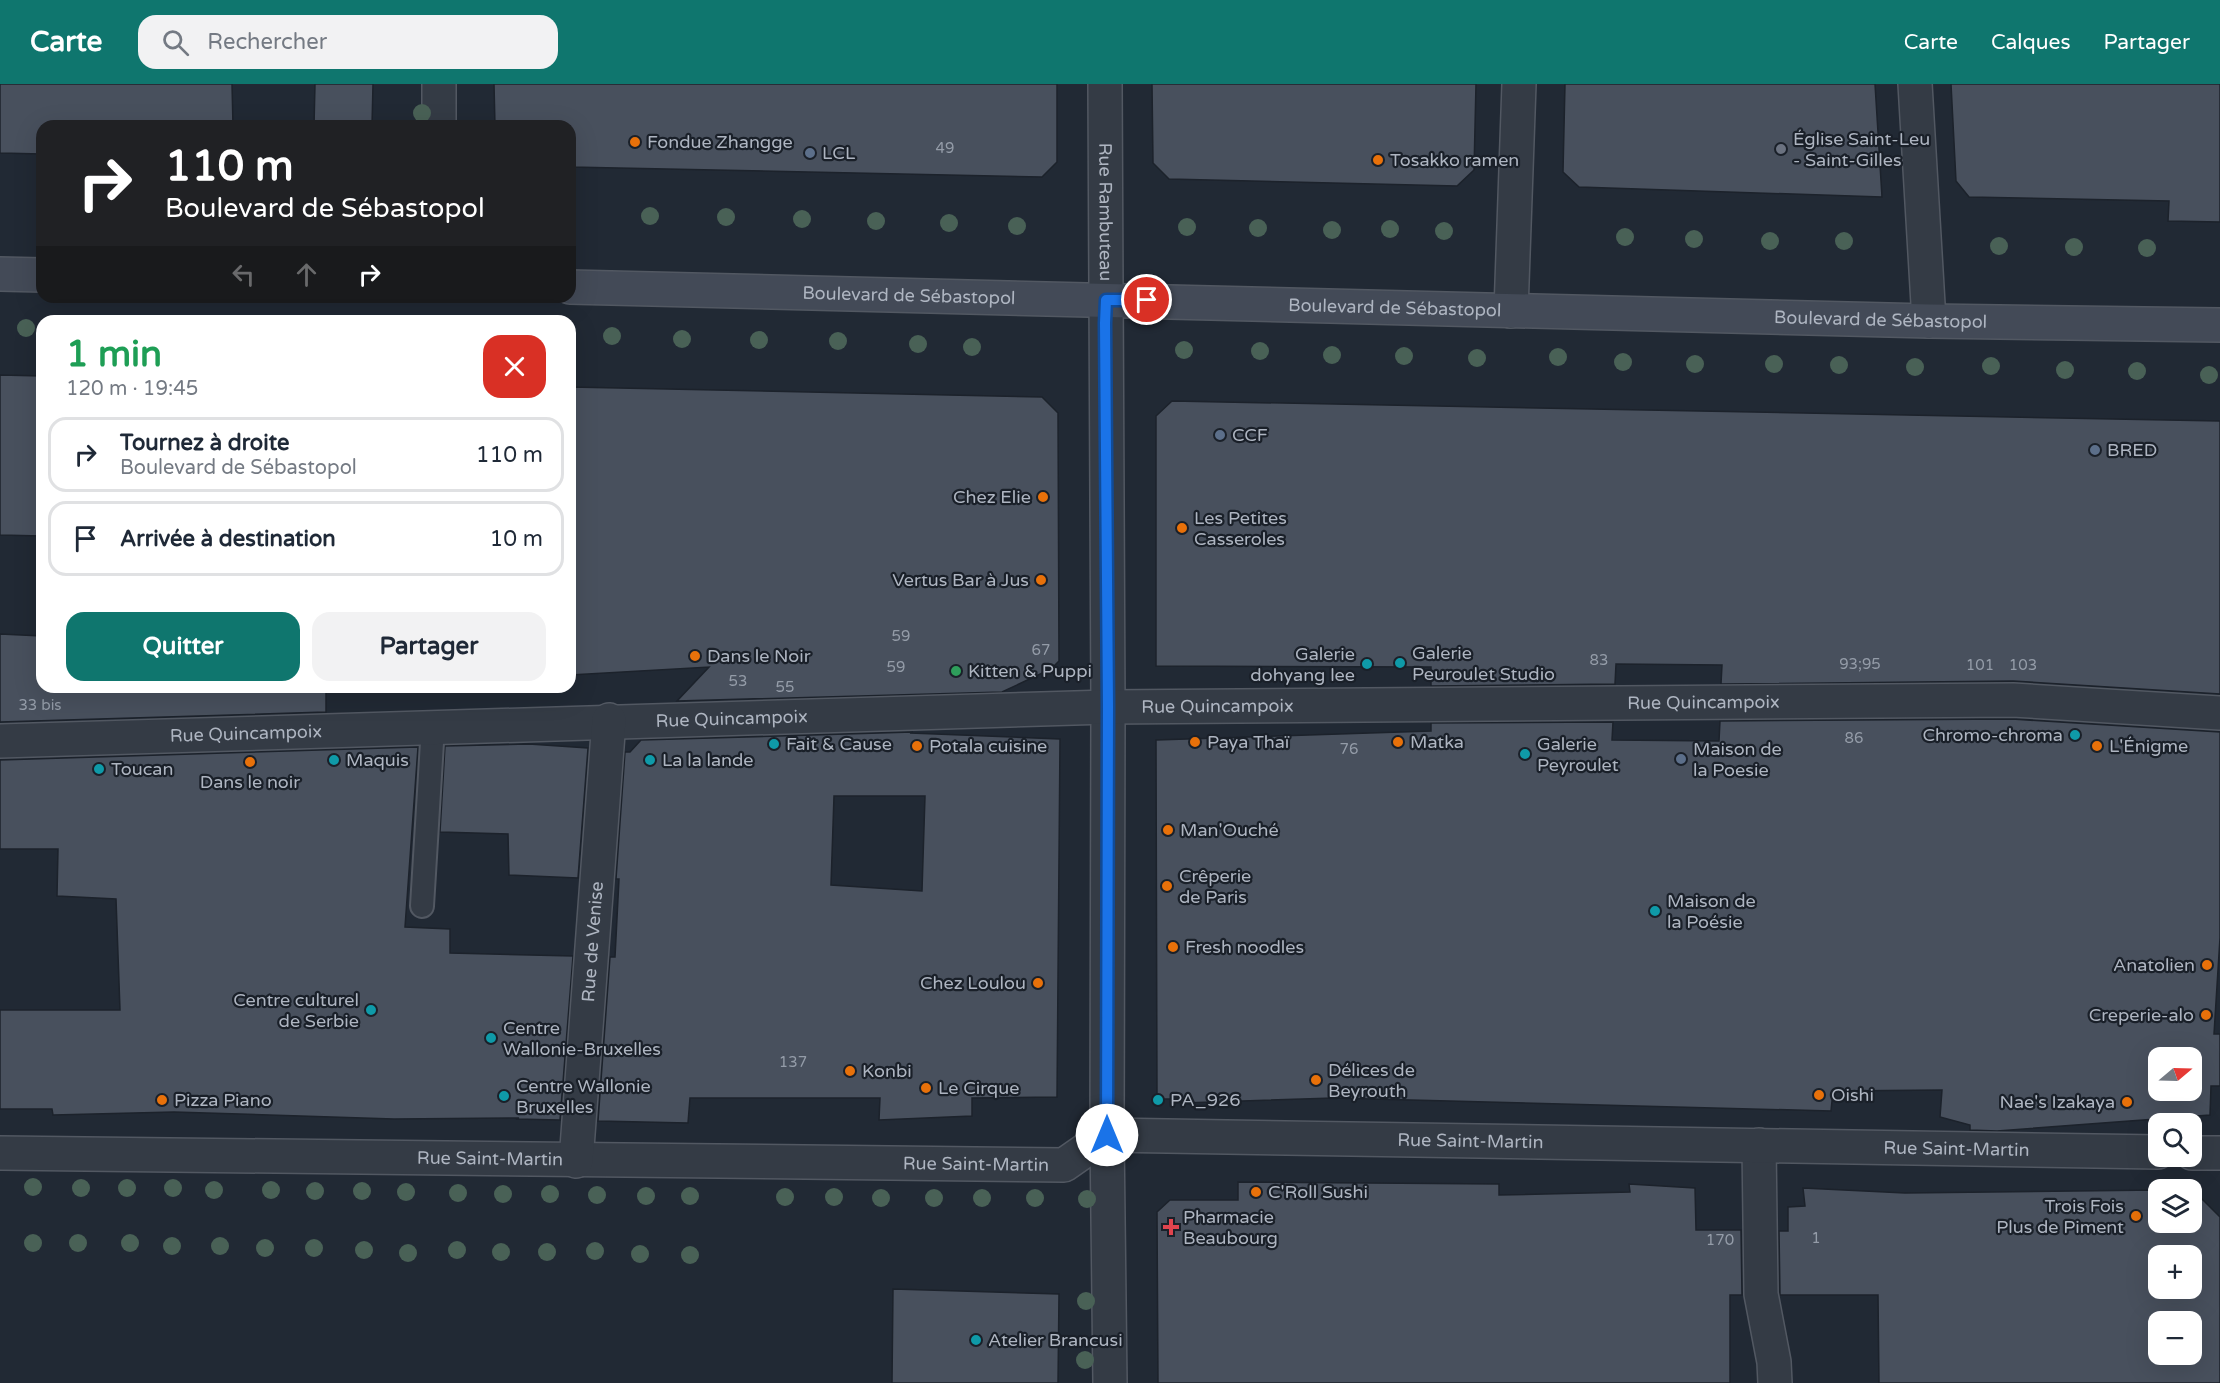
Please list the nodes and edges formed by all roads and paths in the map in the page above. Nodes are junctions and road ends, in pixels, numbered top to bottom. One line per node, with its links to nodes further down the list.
1 (439, 84): 5 (street)
2 (1105, 84): 9 (street, Rue Rambuteau)
3 (1519, 84): 10 (street)
4 (1916, 84): 11 (street)
5 (439, 120)
6 (0, 274): 7 (main road)
7 (36, 275)
8 (576, 287): 9 (main road, Boulevard de Sébastopol)
9 (1106, 300): 10 (main road, Boulevard de Sébastopol); 13 (street, Rue Rambuteau)
10 (1511, 311): 11 (main road, Boulevard de Sébastopol)
11 (1929, 321): 12 (main road, Boulevard de Sébastopol)
12 (2220, 325)
13 (1108, 706): 14 (street, Rue Quincampoix); 15 (street, Rue Quincampoix); 19 (street, Rue Rambuteau)
14 (2220, 713)
15 (609, 720): 16 (street, Rue Quincampoix); 25 (street, Rue de Venise)
16 (433, 726): 17 (street, Rue Quincampoix); 18 (lane)
17 (0, 741)
18 (422, 906)
19 (1107, 1135): 20 (street, Rue Saint-Martin); 25 (street, Rue Saint-Martin); 26 (street, Rue Rambuteau)
20 (1759, 1145): 21 (street, Rue Saint-Martin); 27 (street)
21 (2148, 1152)
22 (0, 1153): 25 (street, Rue Saint-Martin)
23 (2202, 1153): 24 (street)
24 (2220, 1153)
25 (576, 1161)
26 (1110, 1383)
27 (1775, 1383)

